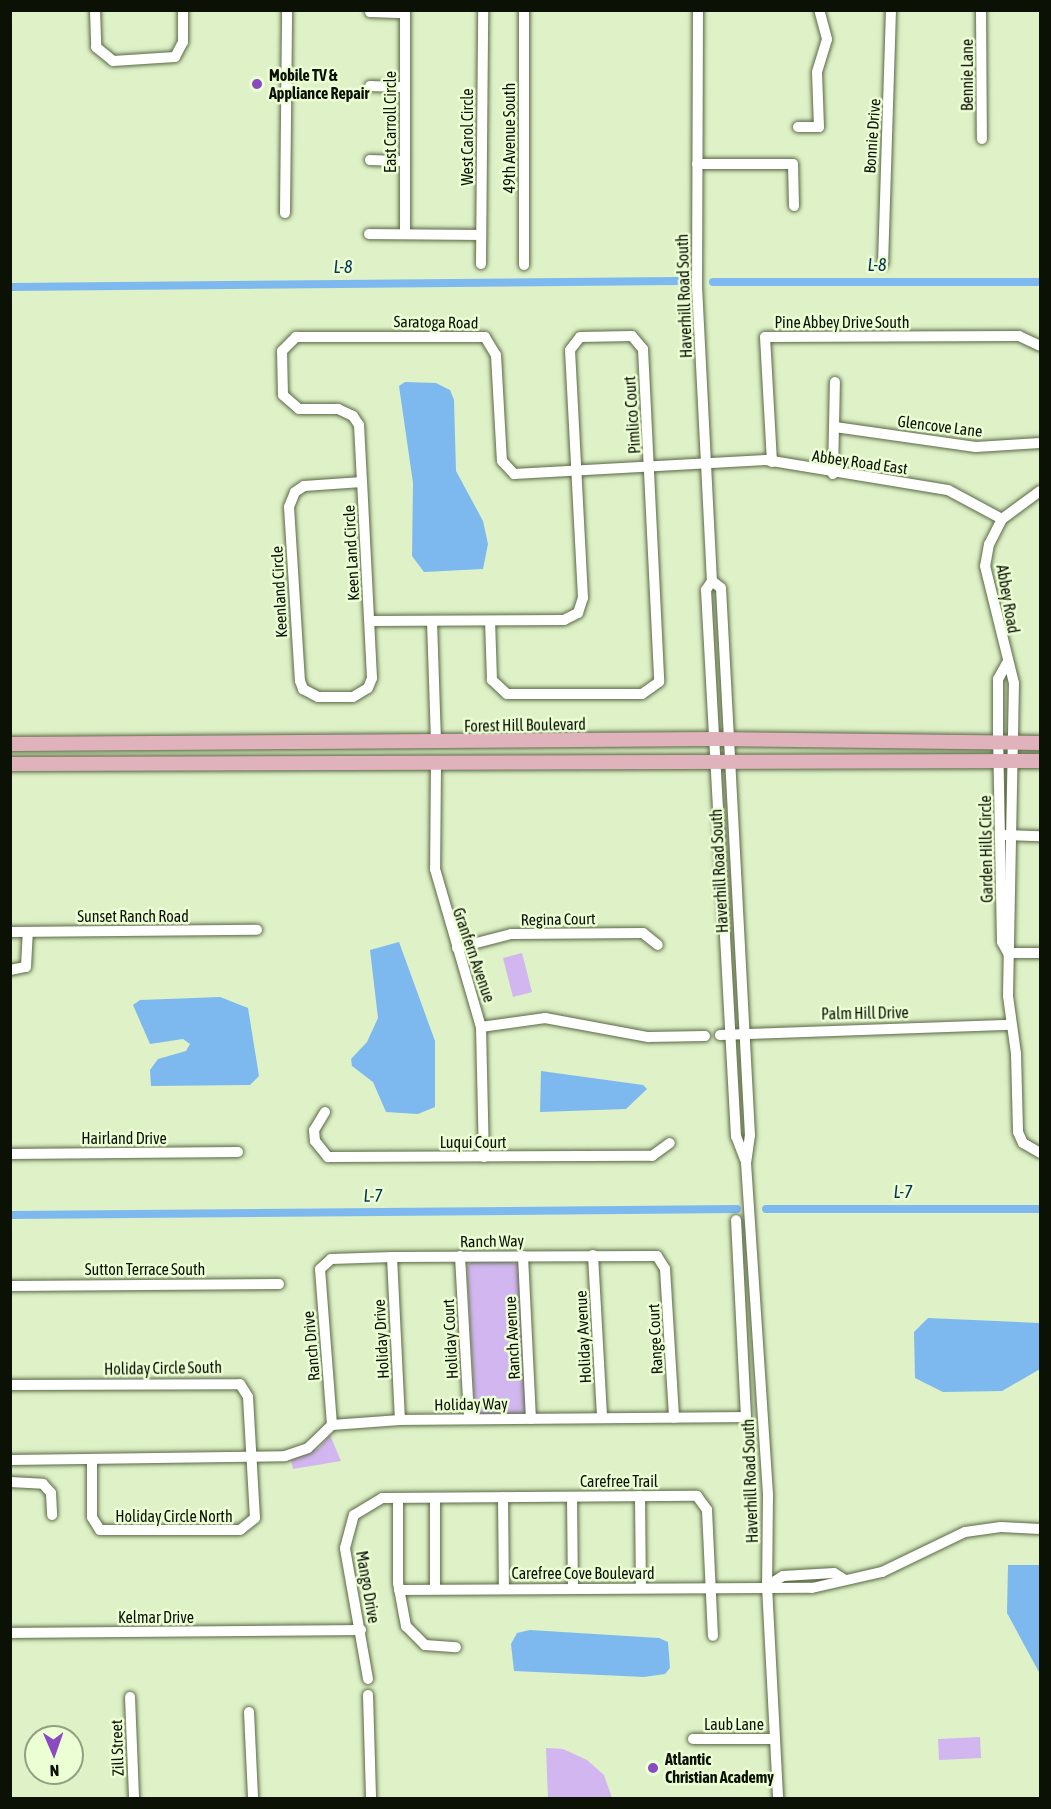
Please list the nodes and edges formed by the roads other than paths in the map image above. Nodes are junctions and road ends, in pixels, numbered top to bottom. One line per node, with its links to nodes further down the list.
1 (95, 10): 2 (street)
2 (183, 10)
3 (287, 10): 20 (street)
4 (483, 10): 23 (street, West Carol Circle)
5 (524, 10): 26 (street, 49th Avenue South)
6 (698, 10): 18 (street, Haverhill Road South)
7 (819, 10): 14 (street)
8 (891, 10): 25 (street, Bonnie Drive)
9 (981, 10): 15 (street, Bennie Lane)
10 (370, 12): 11 (street)
11 (405, 12): 13 (street, East Carroll Circle)
12 (370, 86): 13 (street)
13 (405, 87): 17 (street, East Carroll Circle)
14 (798, 127)
15 (982, 139)
16 (370, 160): 17 (street)
17 (405, 161): 22 (street, East Carroll Circle)
18 (697, 164): 19 (street); 32 (street, Haverhill Road South)
19 (794, 206)
20 (285, 213)
21 (369, 234): 22 (street)
22 (405, 234): 23 (street)
23 (481, 235): 24 (street, West Carol Circle)
24 (481, 264)
25 (883, 264)
26 (525, 266)
27 (1041, 346): 31 (street, Pine Abbey Drive South)
28 (835, 382): 29 (street)
29 (835, 427): 30 (street, Glencove Lane); 35 (street)
30 (1041, 443)
31 (772, 462): 32 (street, Abbey Road East); 35 (street, Abbey Road East)
32 (706, 463): 33 (street, Saratoga Road); 39 (street, Haverhill Road South)
33 (650, 466): 34 (street, Saratoga Road); 34 (street, Pimlico Court); 42 (street, Pimlico Court)
34 (577, 472): 36 (street, Saratoga Road); 42 (street, Pimlico Court)
35 (833, 474): 38 (street, Abbey Road East)
36 (362, 482): 40 (street, Keen Land Circle); 44 (street, Keenland Circle)
37 (1041, 491): 38 (street, Abbey Road)
38 (1002, 519): 43 (street, Abbey Road)
39 (712, 581): 45 (street, Haverhill Road South); 46 (street, Haverhill Road South)
40 (370, 621): 41 (street, Pimlico Court); 44 (street, Keen Land Circle)
41 (432, 621): 42 (street, Pimlico Court); 50 (street)
42 (490, 621)
43 (1006, 663): 51 (street, Abbey Road); 52 (street, Abbey Road)
44 (368, 688)
45 (713, 739): 46 (main road, Forest Hill Boulevard); 47 (main road, Forest Hill Boulevard); 57 (street, Haverhill Road South)
46 (728, 740): 51 (main road, Forest Hill Boulevard); 62 (street, Haverhill Road South)
47 (480, 742): 50 (main road, Forest Hill Boulevard); 64 (main road)
48 (171, 743): 49 (main road, Forest Hill Boulevard); 55 (main road, Forest Hill Boulevard); 60 (main road)
49 (200, 743): 50 (main road, Forest Hill Boulevard); 61 (main road)
50 (436, 743): 63 (main road)
51 (998, 743): 52 (main road, Forest Hill Boulevard); 58 (street, Garden Hills Circle)
52 (1013, 743): 53 (main road, Forest Hill Boulevard); 58 (street, Garden Hills Circle)
53 (1041, 743)
54 (10, 744): 55 (main road, Forest Hill Boulevard)
55 (27, 744): 56 (main road)
56 (10, 757)
57 (714, 761): 62 (main road); 64 (main road); 78 (street, Haverhill Road South)
58 (1006, 761): 59 (main road); 62 (main road); 66 (street, Garden Hills Circle)
59 (1041, 761)
60 (148, 762): 61 (main road); 65 (main road)
61 (174, 762): 63 (main road)
62 (729, 762): 78 (street, Haverhill Road South)
63 (392, 763): 64 (main road)
64 (436, 763): 72 (street, Granfern Avenue)
65 (10, 764)
66 (1006, 835): 67 (street); 73 (street, Garden Hills Circle)
67 (1041, 836)
68 (256, 930): 70 (street, Sunset Ranch Road)
69 (10, 932): 70 (street, Sunset Ranch Road)
70 (28, 932): 75 (street)
71 (658, 945): 72 (street, Regina Court)
72 (457, 948): 77 (street, Granfern Avenue)
73 (1008, 953): 74 (street); 76 (street, Garden Hills Circle)
74 (1041, 954)
75 (10, 970)
76 (1011, 1025): 78 (street, Palm Hill Drive); 83 (street, Garden Hills Circle)
77 (481, 1027): 79 (street); 85 (street, Granfern Avenue)
78 (731, 1035): 113 (street, Haverhill Road South)
79 (705, 1036)
80 (326, 1112): 85 (street, Luqui Court)
81 (670, 1143): 85 (street, Luqui Court)
82 (238, 1152): 84 (street, Hairland Drive)
83 (1041, 1153)
84 (10, 1154)
85 (484, 1157)
86 (736, 1220): 97 (street, Holiday Way)
87 (593, 1255): 89 (street, Ranch Way); 91 (street, Ranch Way); 96 (street, Holiday Avenue)
88 (460, 1256): 89 (street, Ranch Way); 90 (street, Ranch Way); 98 (street, Holiday Court)
89 (523, 1256): 99 (street, Ranch Avenue)
90 (392, 1257): 92 (street, Ranch Way); 100 (street, Holiday Drive)
91 (662, 1259): 97 (street, Range Court)
92 (323, 1265): 101 (street, Ranch Drive)
93 (279, 1284): 94 (street, Sutton Terrace South)
94 (10, 1286)
95 (10, 1385): 102 (street, Holiday Circle South)
96 (602, 1418): 97 (street, Holiday Way); 99 (street, Holiday Way)
97 (674, 1418)
98 (469, 1419): 99 (street, Holiday Way); 100 (street, Holiday Way)
99 (531, 1419)
100 (400, 1420): 101 (street, Holiday Way)
101 (332, 1425): 102 (street)
102 (253, 1457): 103 (street); 103 (street, Holiday Circle North)
103 (92, 1459): 104 (street)
104 (10, 1460)
105 (10, 1482): 111 (street)
106 (640, 1496): 108 (street, Carefree Trail); 114 (street); 116 (street, Carefree Trail)
107 (503, 1497): 108 (street, Carefree Trail); 110 (street, Carefree Trail); 118 (street)
108 (572, 1497): 115 (street)
109 (398, 1498): 110 (street, Carefree Trail); 119 (street); 120 (street, Mango Drive)
110 (435, 1498): 117 (street)
111 (52, 1515)
112 (1041, 1529): 113 (street, Carefree Cove Boulevard)
113 (767, 1586): 116 (street, Carefree Cove Boulevard); 129 (street, Haverhill Road South)
114 (641, 1587): 115 (street, Carefree Cove Boulevard); 116 (street, Carefree Cove Boulevard)
115 (573, 1588): 118 (street, Carefree Cove Boulevard)
116 (711, 1588): 122 (street, Carefree Trail)
117 (435, 1589): 118 (street, Carefree Cove Boulevard); 119 (street, Carefree Cove Boulevard)
118 (504, 1589)
119 (399, 1590): 123 (street)
120 (361, 1630): 121 (street, Kelmar Drive); 124 (street, Mango Drive)
121 (10, 1633)
122 (713, 1636)
123 (456, 1647)
124 (368, 1679)
125 (368, 1695): 132 (street)
126 (130, 1697): 130 (street, Zill Street)
127 (249, 1712): 131 (street)
128 (693, 1739): 129 (street, Laub Lane)
129 (775, 1739): 133 (street, Haverhill Road South)
130 (134, 1798)
131 (253, 1798)
132 (371, 1798)
133 (778, 1798)

